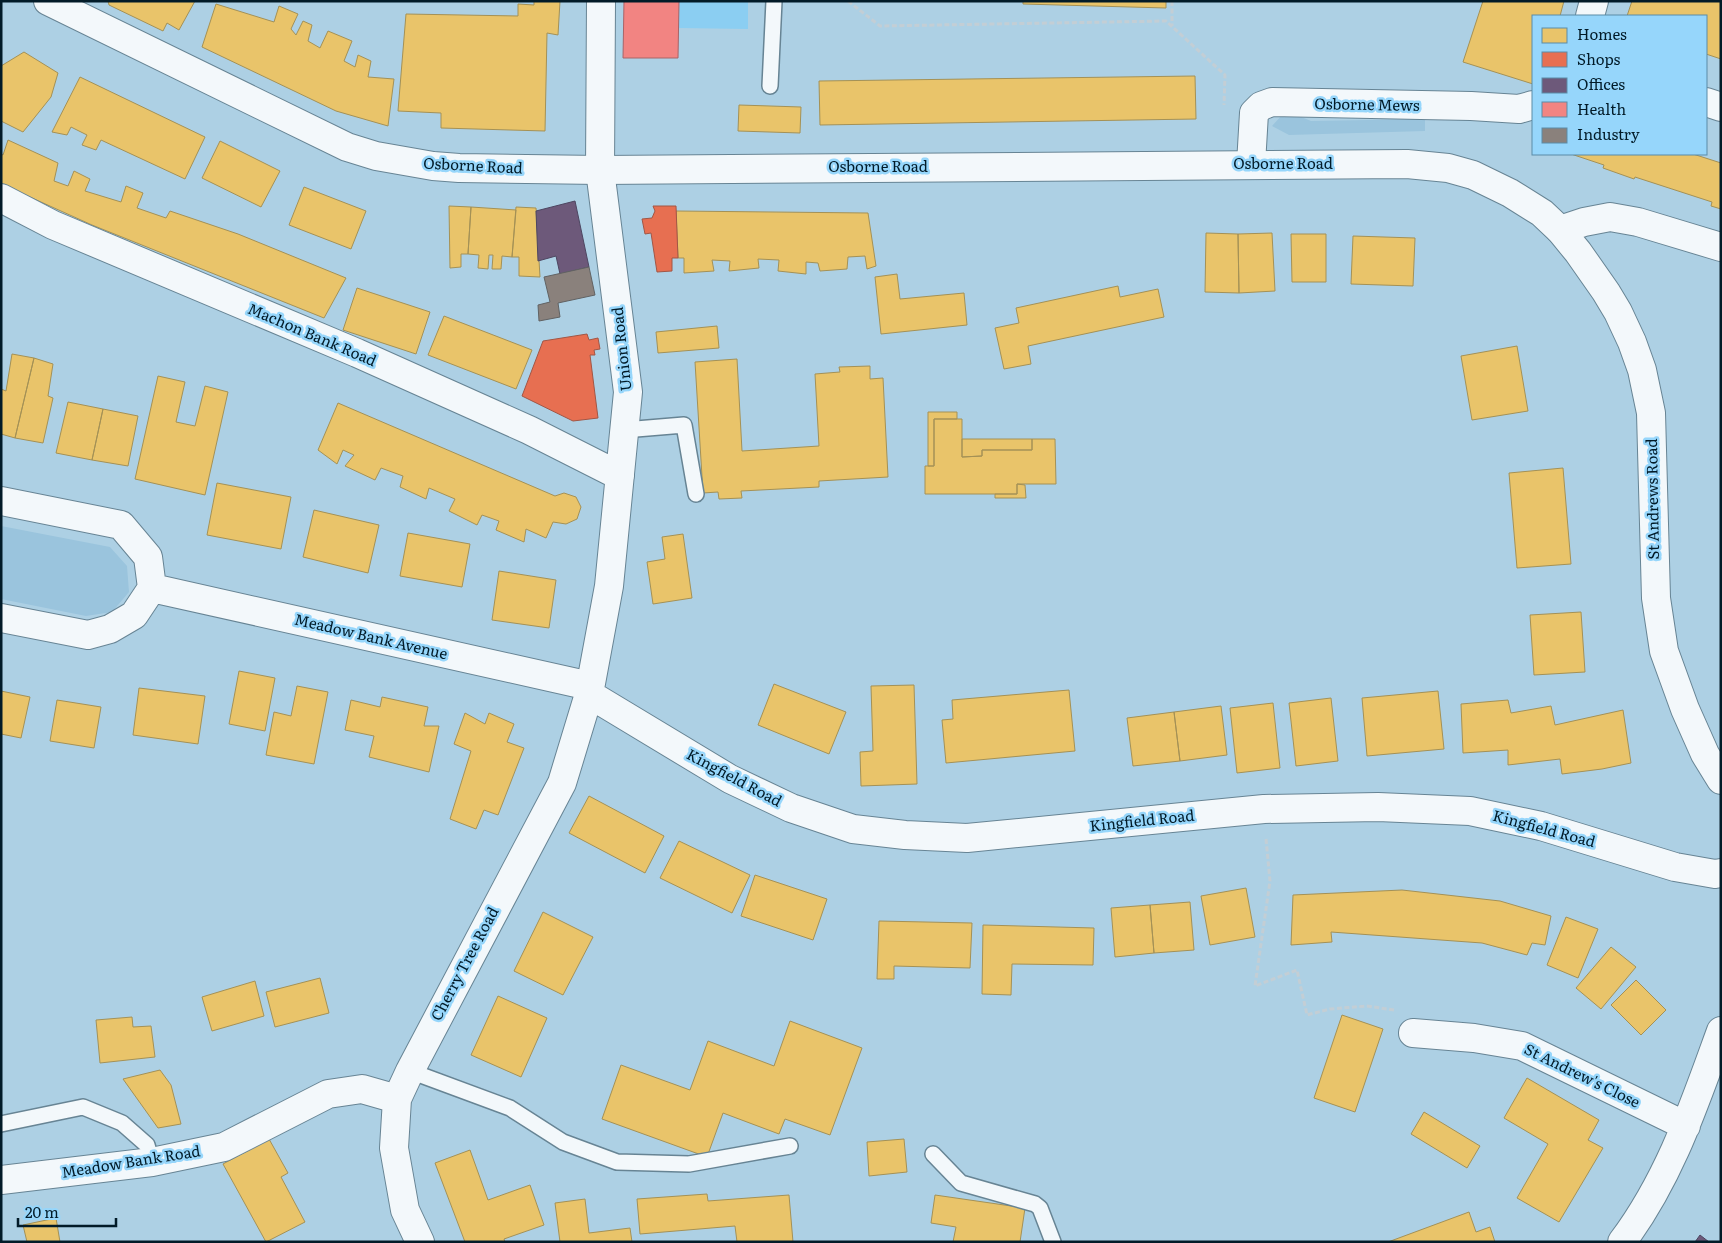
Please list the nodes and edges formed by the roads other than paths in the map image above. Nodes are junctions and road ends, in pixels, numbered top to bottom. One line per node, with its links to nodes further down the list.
1 (48, 1): 11 (street, Osborne Road)
2 (601, 1): 11 (street, Union Road)
3 (774, 1): 6 (lane)
4 (1594, 1): 5 (street)
5 (1590, 15)
6 (770, 86)
7 (1707, 102): 9 (street)
8 (1532, 105): 10 (street, Osborne Mews)
9 (1721, 107)
10 (1251, 164): 11 (street, Osborne Road); 13 (street, Osborne Road)
11 (600, 170): 15 (street, Union Road)
12 (1, 198): 16 (street, Machon Bank Road)
13 (1560, 230): 14 (street); 22 (street, St Andrews Road)
14 (1721, 247)
15 (624, 430): 16 (street, Union Road); 17 (lane)
16 (620, 476): 21 (street, Union Road)
17 (696, 494)
18 (1, 501): 19 (street)
19 (152, 588): 20 (street); 21 (street, Meadow Bank Avenue)
20 (1, 618)
21 (589, 690): 23 (street, Kingfield Road); 26 (street, Cherry Tree Road)
22 (1721, 780)
23 (1721, 873)
24 (1721, 1031): 29 (street)
25 (1413, 1033): 29 (street, St Andrew's Close)
26 (410, 1070): 27 (street, Cherry Tree Road); 30 (lane)
27 (397, 1099): 32 (street, Meadow Bank Road); 34 (street, Cherry Tree Road)
28 (1, 1124): 32 (lane)
29 (1686, 1126): 36 (street)
30 (790, 1146)
31 (932, 1154): 35 (lane)
32 (152, 1162): 33 (street, Meadow Bank Road)
33 (1, 1180)
34 (420, 1242)
35 (1053, 1242)
36 (1622, 1242)

